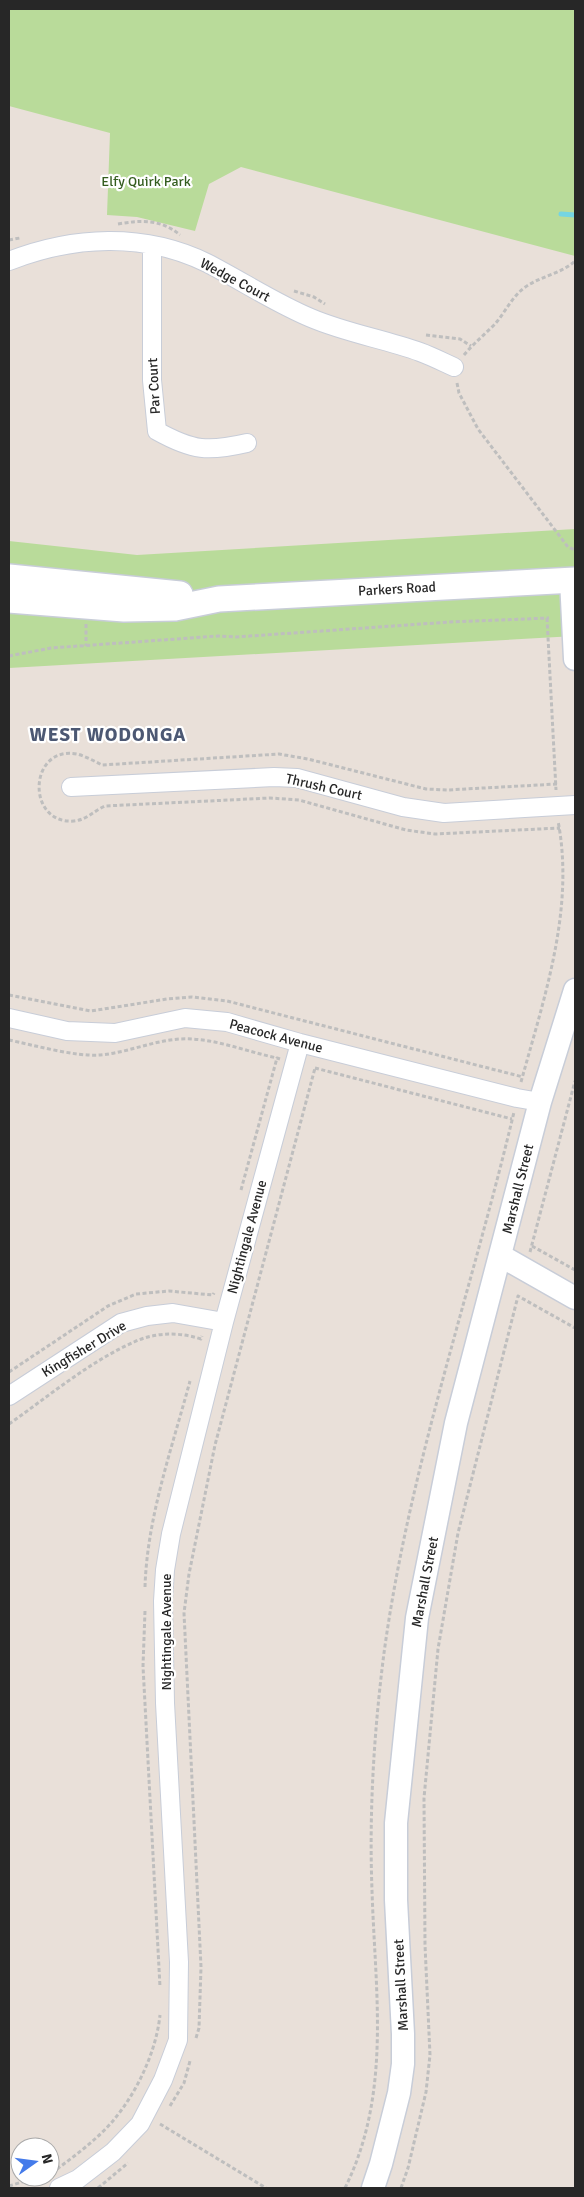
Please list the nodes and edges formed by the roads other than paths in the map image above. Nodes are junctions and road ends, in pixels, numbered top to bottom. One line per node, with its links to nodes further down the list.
1 (152, 246): 2 (street, Wedge Court); 3 (street, Wedge Court); 4 (street, Par Court)
2 (9, 262)
3 (454, 367)
4 (248, 443)
5 (9, 577): 7 (main road, Parkers Road)
6 (573, 580): 7 (main road, Parkers Road); 9 (street)
7 (219, 599): 8 (main road, Parkers Road)
8 (9, 600)
9 (575, 659)
10 (71, 787): 11 (street, Thrush Court)
11 (575, 805)
12 (575, 990): 15 (street, Marshall Street)
13 (9, 1018): 14 (street, Peacock Avenue)
14 (300, 1043): 15 (street, Peacock Avenue); 18 (street, Nightingale Avenue)
15 (540, 1102): 16 (street, Marshall Street)
16 (501, 1256): 17 (street); 21 (street, Marshall Street)
17 (575, 1298)
18 (216, 1320): 19 (street, Kingfisher Drive); 20 (street, Nightingale Avenue)
19 (9, 1396)
20 (60, 2180)
21 (373, 2188)

